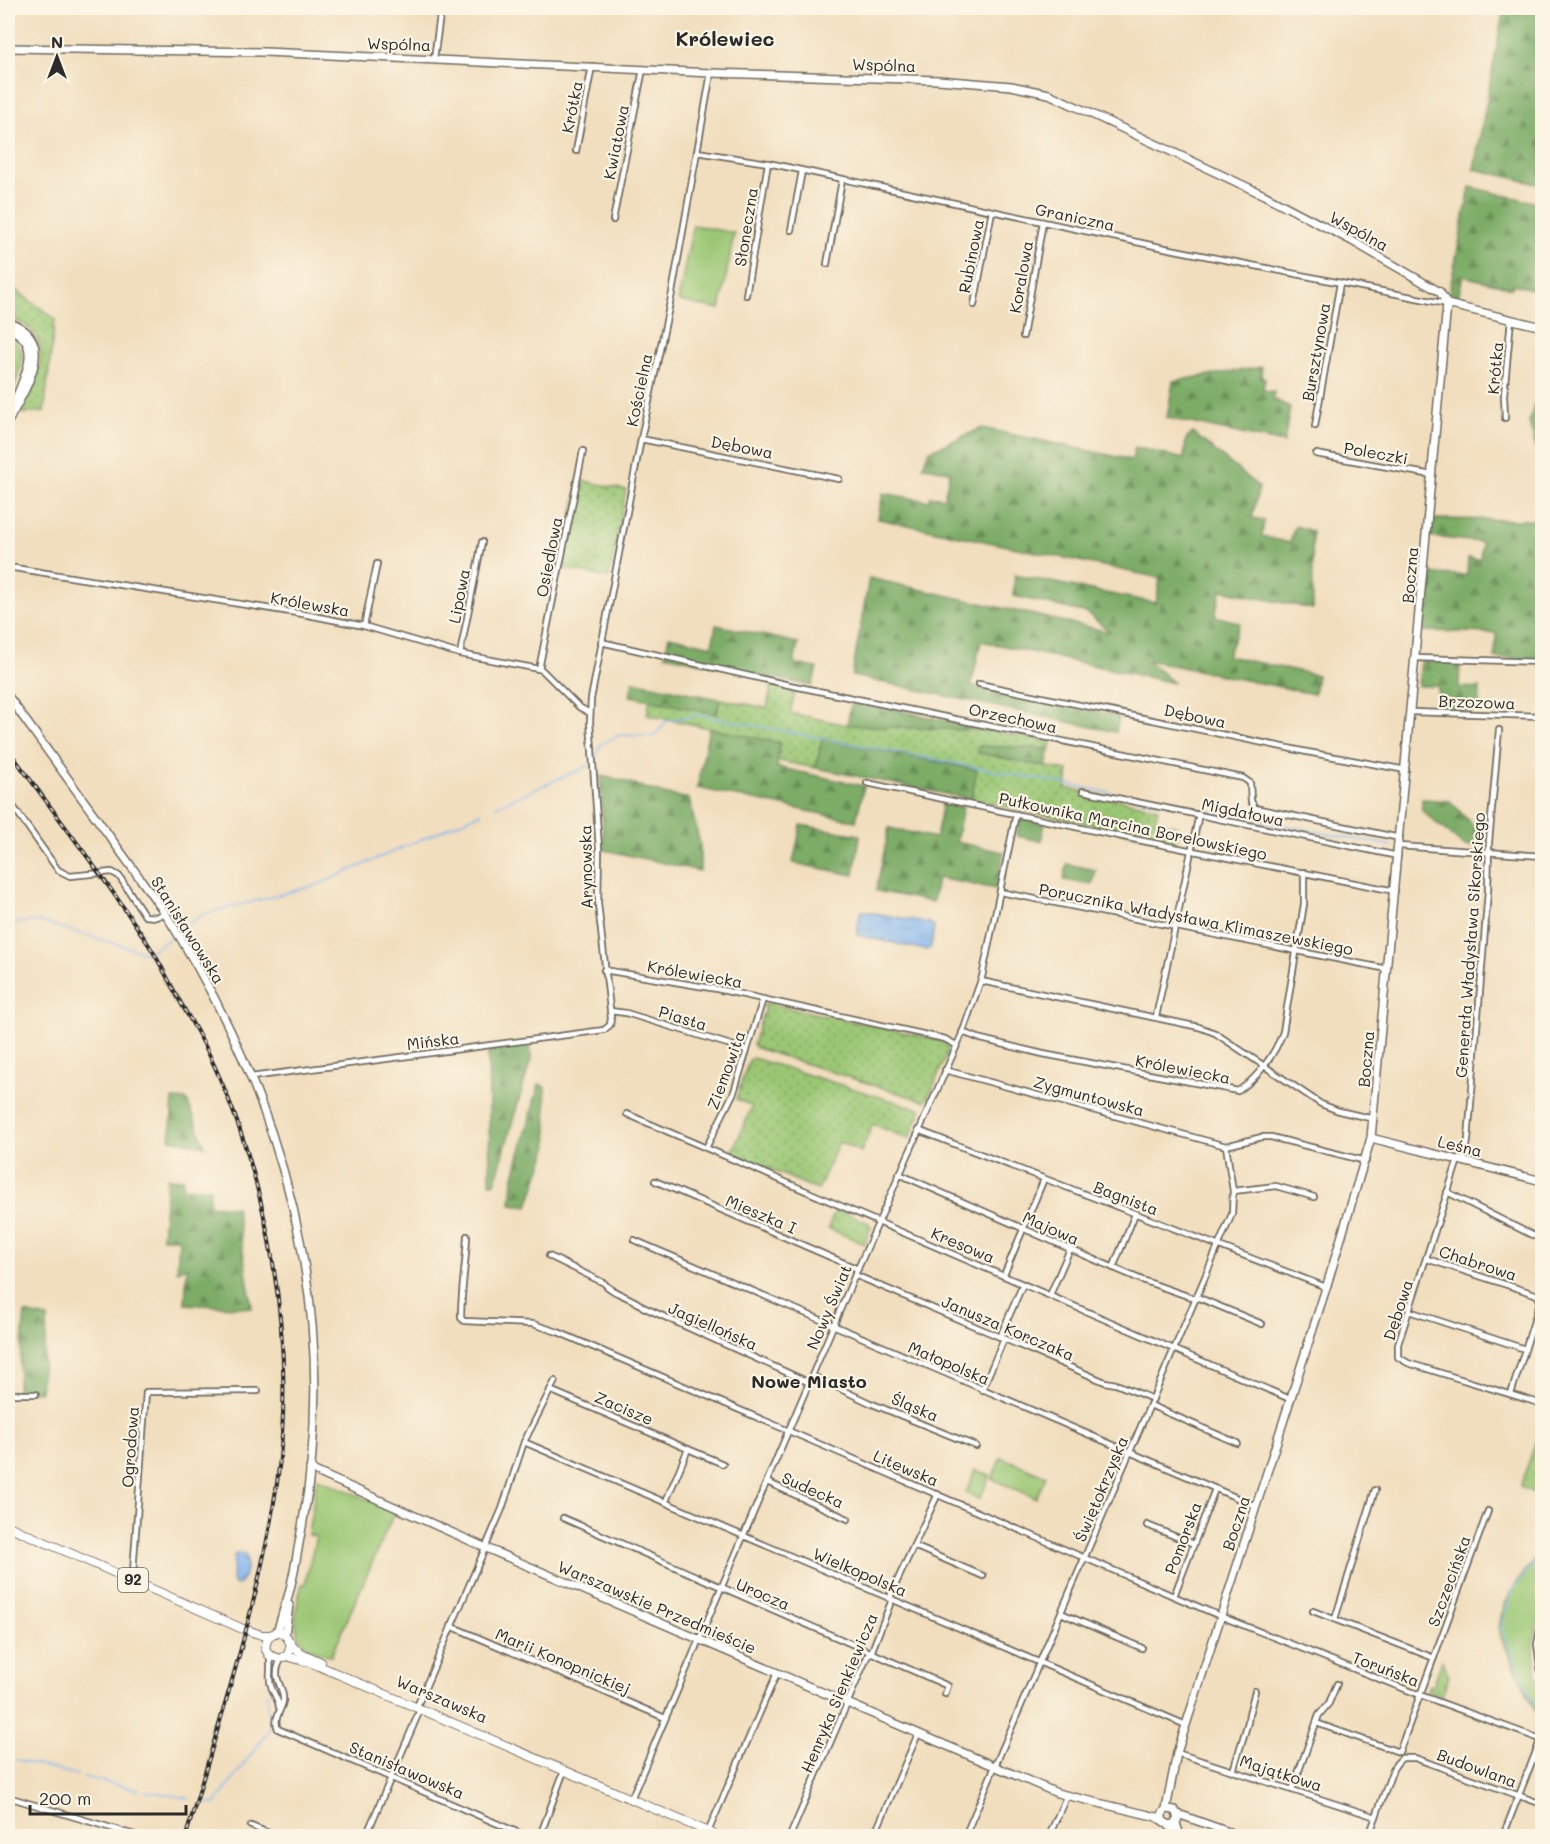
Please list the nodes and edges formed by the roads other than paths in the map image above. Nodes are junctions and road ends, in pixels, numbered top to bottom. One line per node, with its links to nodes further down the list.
1 (441, 8): 3 (street)
2 (8, 48): 3 (street, Wspólna)
3 (434, 59): 4 (street, Wspólna)
4 (592, 66): 5 (street, Wspólna); 7 (street, Krótka)
5 (643, 69): 6 (street, Wspólna); 13 (street, Kwiatowa)
6 (711, 73): 8 (street, Kościelna); 19 (street, Wspólna)
7 (576, 151)
8 (697, 153): 9 (street, Graniczna); 29 (street, Kościelna)
9 (768, 163): 10 (street, Graniczna); 18 (street, Słoneczna)
10 (802, 171): 11 (street, Graniczna); 15 (street)
11 (842, 180): 12 (street, Graniczna); 16 (street)
12 (992, 211): 14 (street, Graniczna); 20 (street, Rubinowa)
13 (613, 220)
14 (1043, 222): 17 (street, Graniczna); 25 (street, Koralowa)
15 (791, 230)
16 (828, 264)
17 (1340, 283): 19 (street, Graniczna); 28 (street, Bursztynowa)
18 (746, 295)
19 (1448, 304): 21 (street); 32 (street, Boczna)
20 (974, 305)
21 (1512, 320): 23 (street); 26 (street, Krótka)
22 (8, 322): 27 (street)
23 (1542, 327)
24 (8, 329): 27 (street)
25 (1023, 336)
26 (1505, 418)
27 (8, 422)
28 (1315, 426)
29 (641, 439): 33 (street, Dębowa); 38 (street, Kościelna)
30 (583, 451): 42 (street, Osiedlowa)
31 (1316, 454): 32 (street, Poleczki)
32 (1432, 475): 40 (street, Boczna)
33 (839, 479)
34 (482, 542): 39 (street, Lipowa)
35 (377, 564): 37 (street)
36 (8, 567): 37 (street, Królewska)
37 (364, 626): 39 (street, Królewska)
38 (601, 642): 46 (street, Kościelna); 55 (street, Orzechowa)
39 (460, 654): 42 (street, Królewska)
40 (1416, 658): 41 (street); 45 (street, Boczna)
41 (1542, 663)
42 (539, 669): 46 (street)
43 (980, 684): 49 (street, Dębowa)
44 (8, 696): 63 (street, Stanisławowska)
45 (1411, 712): 47 (street, Brzozowa); 49 (street, Boczna)
46 (590, 713): 67 (street, Arynowska)
47 (1542, 716)
48 (1499, 730): 57 (street, Generała Władysława Sikorskiego)
49 (1406, 770): 55 (street, Boczna)
50 (867, 783): 53 (street, Pułkownika Marcina Borelowskiego)
51 (1083, 791): 54 (street, Migdałowa)
52 (8, 799): 63 (street)
53 (1016, 814): 56 (street, Pułkownika Marcina Borelowskiego); 62 (street, Nowy Świat)
54 (1199, 814): 56 (street); 59 (street, Migdałowa)
55 (1399, 842): 57 (street); 59 (street, Boczna)
56 (1191, 850): 60 (street, Pułkownika Marcina Borelowskiego); 64 (street)
57 (1488, 851): 58 (street); 87 (street, Generała Władysława Sikorskiego)
58 (1542, 855)
59 (1398, 856): 61 (street, Boczna)
60 (1304, 873): 61 (street, Pułkownika Marcina Borelowskiego); 65 (street, Królewiecka)
61 (1395, 891): 66 (street, Boczna)
62 (1000, 892): 64 (street, Porucznika Władysława Klimaszewskiego); 68 (street, Nowy Świat)
63 (165, 912): 80 (street, Stanisławowska)
64 (1176, 928): 65 (street, Porucznika Władysława Klimaszewskiego); 71 (street)
65 (1296, 952): 66 (street, Porucznika Władysława Klimaszewskiego); 78 (street, Królewiecka)
66 (1387, 969): 82 (street, Boczna)
67 (604, 970): 69 (street, Królewiecka); 70 (street, Arynowska)
68 (981, 981): 71 (street); 75 (street, Nowy Świat)
69 (763, 999): 76 (street, Królewiecka); 77 (street, Ziemowita)
70 (610, 1011): 72 (street, Arynowska); 77 (street, Piasta)
71 (1156, 1017): 78 (street)
72 (611, 1020): 80 (street, Mińska)
73 (1542, 1020): 74 (street)
74 (1542, 1030)
75 (962, 1032): 76 (street, Nowy Świat); 78 (street, Królewiecka)
76 (956, 1045): 79 (street, Nowy Świat)
77 (747, 1050): 86 (street, Ziemowita)
78 (1264, 1065): 82 (street)
79 (945, 1070): 83 (street, Nowy Świat); 85 (street, Zygmuntowska)
80 (250, 1077): 140 (street, Stanisławowska)
81 (627, 1114): 86 (street, Kresowa)
82 (1374, 1119): 84 (street, Boczna)
83 (918, 1130): 89 (street, Nowy Świat); 90 (street, Bagnista)
84 (1371, 1138): 87 (street, Leśna); 88 (street, Boczna)
85 (1226, 1146): 88 (street); 93 (street, Świętokrzyska)
86 (706, 1148): 97 (street, Kresowa)
87 (1461, 1160): 92 (street, Leśna); 94 (street, Dębowa)
88 (1366, 1161): 111 (street, Boczna)
89 (899, 1174): 97 (street, Nowy Świat); 98 (street, Majowa)
90 (1044, 1179): 96 (street, Bagnista); 98 (street)
91 (655, 1181): 107 (street, Mieszka I)
92 (1542, 1181)
93 (1233, 1191): 95 (street); 102 (street, Świętokrzyska)
94 (1447, 1192): 101 (street); 105 (street, Dębowa)
95 (1314, 1197)
96 (1135, 1214): 102 (street, Bagnista); 106 (street)
97 (879, 1222): 107 (street, Nowy Świat); 109 (street, Kresowa)
98 (1024, 1229): 103 (street, Majowa); 109 (street)
99 (467, 1236): 133 (street, Litewska)
100 (634, 1240): 116 (street, Małopolska)
101 (1542, 1240)
102 (1218, 1246): 111 (street, Bagnista); 113 (street, Świętokrzyska)
103 (1070, 1249): 106 (street, Majowa); 112 (street)
104 (549, 1256): 122 (street, Jagiellońska)
105 (1427, 1259): 114 (street, Dębowa); 119 (street, Chabrowa)
106 (1113, 1268): 113 (street, Majowa)
107 (858, 1269): 108 (street, Nowy Świat)
108 (855, 1275): 116 (street, Nowy Świat); 117 (street, Janusza Korczaka)
109 (1004, 1275): 110 (street, Kresowa)
110 (1023, 1284): 112 (street, Kresowa); 117 (street)
111 (1326, 1287): 130 (street, Boczna)
112 (1050, 1295): 118 (street, Kresowa)
113 (1196, 1298): 115 (street, Majowa); 118 (street, Świętokrzyska)
114 (1409, 1311): 119 (street); 128 (street, Dębowa)
115 (1262, 1324)
116 (834, 1326): 120 (street, Nowy Świat); 124 (street, Małopolska)
117 (1002, 1338): 124 (street); 129 (street, Janusza Korczaka)
118 (1174, 1349): 129 (street, Świętokrzyska); 130 (street, Kresowa)
119 (1525, 1349): 128 (street, Chabrowa)
120 (813, 1376): 122 (street, Nowy Świat); 136 (street, Śląska)
121 (555, 1381): 123 (street)
122 (810, 1383): 133 (street, Nowy Świat)
123 (550, 1390): 134 (street); 137 (street, Zacisze)
124 (982, 1390): 138 (street, Małopolska)
125 (258, 1391): 159 (street, Ogrodowa)
126 (8, 1394): 127 (street)
127 (36, 1394)
128 (1511, 1394): 131 (street, Dębowa)
129 (1153, 1399): 132 (street, Świętokrzyska)
130 (1290, 1399): 146 (street, Boczna)
131 (1542, 1404)
132 (1150, 1405): 135 (street); 138 (street, Świętokrzyska)
133 (789, 1430): 141 (street, Nowy Świat); 144 (street, Litewska)
134 (524, 1442): 145 (street, Wielkopolska); 156 (street)
135 (1237, 1443)
136 (976, 1446)
137 (688, 1449): 139 (street, Zacisze); 145 (street)
138 (1130, 1453): 142 (street, Małopolska); 157 (street, Świętokrzyska)
139 (723, 1464)
140 (310, 1469): 156 (street, Warszawskie Przedmieście); 162 (street, Stanisławowska)
141 (767, 1482): 149 (street, Sudecka); 153 (street, Nowy Świat)
142 (1215, 1490): 146 (street, Małopolska); 154 (street, Pomorska)
143 (1375, 1490): 167 (street)
144 (939, 1494): 155 (street, Henryka Sienkiewicza); 157 (street, Litewska)
145 (666, 1501): 153 (street, Wielkopolska)
146 (1256, 1506): 166 (street, Boczna)
147 (1488, 1511): 179 (street, Szczecińska)
148 (563, 1518): 160 (street, Urocza)
149 (849, 1519)
150 (1147, 1525): 154 (street)
151 (8, 1526): 159 (main road, 92)
152 (8, 1530): 174 (main road, 92)
153 (744, 1535): 160 (street, Nowy Świat); 163 (street, Wielkopolska)
154 (1194, 1544): 161 (street, Pomorska)
155 (914, 1546): 158 (street); 163 (street, Henryka Sienkiewicza)
156 (485, 1547): 169 (street); 172 (street, Warszawskie Przedmieście)
157 (1085, 1558): 161 (street, Litewska); 165 (street, Świętokrzyska)
158 (983, 1576)
159 (131, 1579): 170 (main road, 92)
160 (721, 1588): 172 (street, Nowy Świat); 176 (street, Urocza)
161 (1174, 1596): 166 (street, Litewska)
162 (288, 1597): 170 (street); 171 (street)
163 (891, 1598): 176 (street, Henryka Sienkiewicza); 180 (street, Wielkopolska)
164 (1313, 1611): 167 (street)
165 (1061, 1613): 175 (street); 180 (street, Świętokrzyska)
166 (1220, 1616): 186 (street, Toruńska); 192 (street, Boczna)
167 (1335, 1619): 179 (street)
168 (1542, 1621): 182 (street)
169 (451, 1626): 188 (street); 190 (street, Marii Konopnickiej)
170 (273, 1634): 171 (main road, 92); 174 (main road)
171 (285, 1634): 173 (main road)
172 (699, 1639): 181 (street, Warszawskie Przedmieście); 190 (street, Nowy Świat)
173 (291, 1644): 178 (main road); 188 (main road, Warszawska)
174 (265, 1646): 177 (main road)
175 (1142, 1648)
176 (871, 1653): 185 (street, Urocza); 187 (street, Henryka Sienkiewicza)
177 (269, 1656): 178 (main road); 189 (street)
178 (284, 1657): 188 (main road, Warszawska); 189 (street)
179 (1434, 1658): 186 (street, Szczecińska)
180 (1040, 1662): 192 (street, Wielkopolska); 198 (street, Świętokrzyska)
181 (777, 1673): 187 (street, Warszawskie Przedmieście); 212 (street)
182 (1542, 1679)
183 (1337, 1683): 191 (street)
184 (1255, 1691): 200 (street)
185 (945, 1694)
186 (1420, 1695): 194 (street, Toruńska); 195 (street, Szczecińska)
187 (847, 1703): 193 (street, Warszawskie Przedmieście); 219 (street, Henryka Sienkiewicza)
188 (417, 1705): 199 (main road, Warszawska); 201 (street); 202 (main road, Warszawska)
189 (279, 1710): 201 (street, Stanisławowska)
190 (665, 1718): 207 (street, Nowy Świat)
191 (1316, 1723): 195 (street); 203 (street)
192 (1186, 1725): 196 (street, Boczna)
193 (918, 1734): 198 (street, Warszawskie Przedmieście); 220 (street)
194 (1541, 1738): 204 (street)
195 (1399, 1752): 197 (street)
196 (1177, 1753): 200 (street, Majątkowa); 209 (street, Boczna)
197 (1402, 1758): 204 (street, Budowlana); 210 (street)
198 (995, 1767): 206 (street, Warszawskie Przedmieście); 221 (street, Świętokrzyska)
199 (564, 1771): 202 (main road, Warszawska); 217 (street)
200 (1233, 1771): 203 (street, Majątkowa)
201 (391, 1778): 215 (street); 216 (street, Stanisławowska)
202 (583, 1778): 207 (main road, Warszawska)
203 (1292, 1790): 210 (street, Majątkowa)
204 (1519, 1796): 208 (street, Budowlana); 227 (street)
205 (8, 1797): 213 (street)
206 (1066, 1797): 209 (street, Warszawskie Przedmieście); 222 (street)
207 (631, 1799): 212 (main road, Warszawska)
208 (1542, 1804)
209 (1171, 1816): 223 (street); 224 (street); 225 (street, Warszawskie Przedmieście)
210 (1376, 1818): 226 (street)
211 (251, 1826): 214 (street)
212 (708, 1832): 218 (main road, Warszawska)
213 (138, 1836)
214 (276, 1836)
215 (366, 1836)
216 (526, 1836)
217 (540, 1836)
218 (718, 1836)
219 (790, 1836)
220 (874, 1836)
221 (964, 1836)
222 (1049, 1836)
223 (1174, 1836)
224 (1180, 1836)
225 (1240, 1836)
226 (1369, 1836)
227 (1503, 1836)

